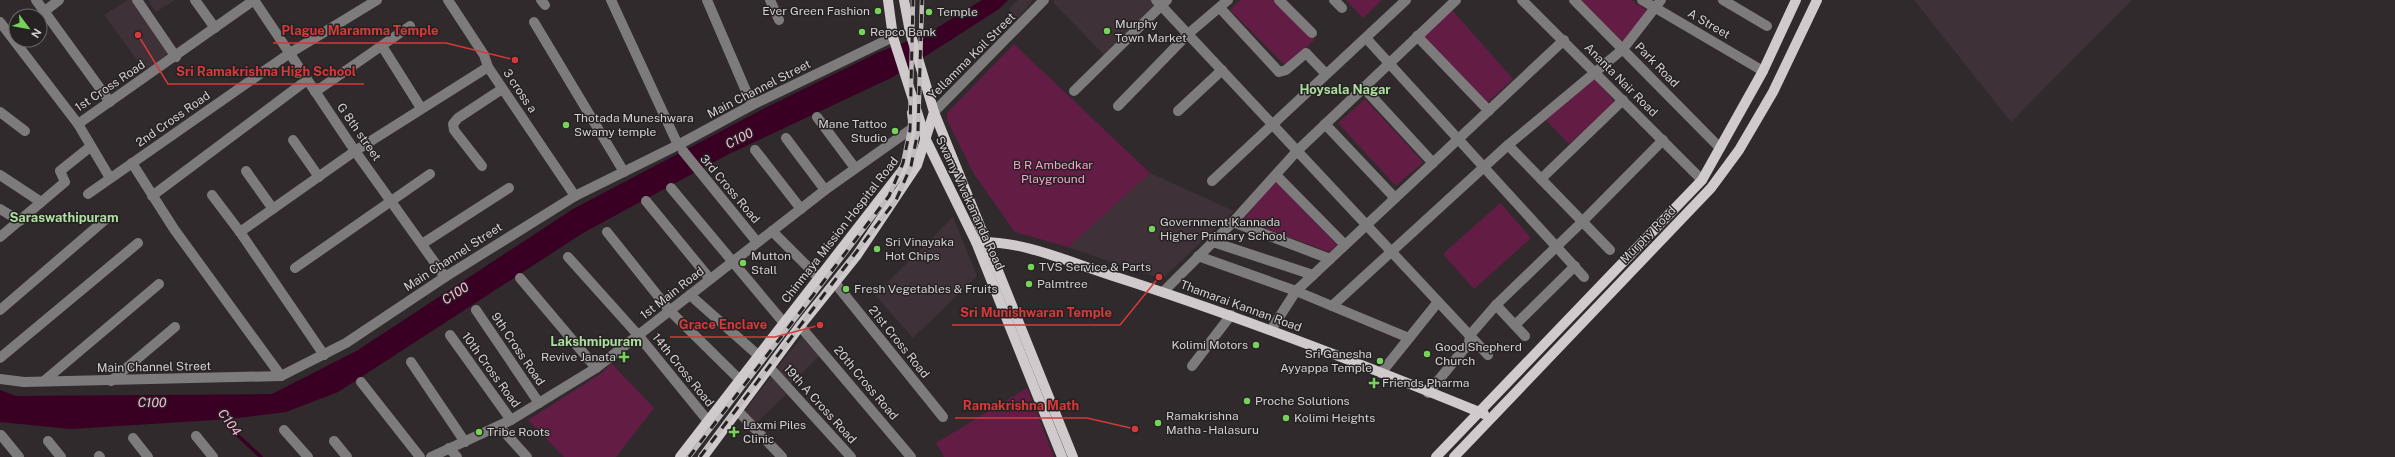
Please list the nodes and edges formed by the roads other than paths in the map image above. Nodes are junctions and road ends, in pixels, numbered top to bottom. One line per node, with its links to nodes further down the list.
1 (59, 0): 26 (street)
2 (136, 0): 45 (street)
3 (195, 0): 35 (street)
4 (254, 0): 35 (street, 1st Cross Road); 44 (street, G 8th street)
5 (377, 0): 44 (street, 2nd Cross Road)
6 (449, 0): 47 (street, 3 cross a)
7 (611, 0): 80 (street, 3rd Cross Road)
8 (707, 0): 60 (street)
9 (770, 0): 30 (street)
10 (888, 0): 40 (main road, Swamy Vivekananda Road)
11 (905, 0): 66 (main road, Swamy Vivekananda Road)
12 (1044, 0): 66 (street, Yellamma Koil Street)
13 (1228, 0): 27 (street)
14 (1280, 0): 36 (street)
15 (1334, 0): 28 (street)
16 (1406, 0): 39 (street)
17 (1456, 0): 38 (street)
18 (1522, 0): 41 (street, Ananta Nair Road)
19 (1574, 0): 43 (street, Park Road)
20 (1642, 0): 25 (street, A Street)
21 (1723, 0): 34 (street)
22 (1796, 0): 49 (main road, Murphy Road)
23 (1817, 0): 186 (main road, Murphy Road)
24 (1162, 2): 37 (street); 55 (street)
25 (1659, 4): 43 (street); 49 (street, A Street)
26 (48, 8)
27 (1220, 8): 37 (street); 51 (street)
28 (1342, 8)
29 (48, 17): 58 (street)
30 (779, 20)
31 (0, 22): 68 (street)
32 (534, 22): 91 (street)
33 (410, 26): 42 (street)
34 (1767, 26)
35 (215, 28): 45 (street, 1st Cross Road)
36 (1312, 33)
37 (1188, 34): 48 (street); 61 (street)
38 (1417, 36): 46 (street); 64 (street)
39 (1366, 38): 46 (street); 51 (street)
40 (894, 40): 59 (main road, Swamy Vivekananda Road); 60 (street, Main Channel Street)
41 (1564, 40): 50 (street, Ananta Nair Road); 64 (street)
42 (382, 46): 56 (street); 62 (street)
43 (1623, 49): 50 (street); 81 (street, Park Road)
44 (290, 53): 52 (street, G 8th street); 85 (street, 2nd Cross Road)
45 (176, 57): 58 (street, 1st Cross Road)
46 (1389, 63): 53 (street); 74 (street)
47 (488, 67): 54 (street, 3 cross a); 62 (street)
48 (1222, 70): 63 (street); 70 (street)
49 (1763, 71): 81 (main road, Murphy Road)
50 (1595, 72): 57 (street, Ananta Nair Road); 78 (street)
51 (1326, 74): 70 (street)
52 (307, 80): 56 (street, G 8th street); 105 (street)
53 (1363, 87): 69 (street); 86 (street)
54 (502, 89): 87 (street); 106 (street, 3 cross a)
55 (1074, 91)
56 (315, 92): 83 (street, G 8th street)
57 (1622, 100): 77 (street, Ananta Nair Road); 97 (street)
58 (110, 102): 68 (street, 1st Cross Road)
59 (913, 104): 71 (main road, Chinmaya Mission Hospital Road); 76 (main road, Swamy Vivekananda Road)
60 (752, 105): 80 (street, Main Channel Street)
61 (1118, 106)
62 (421, 108): 83 (street)
63 (1178, 111)
64 (1488, 111): 74 (street)
65 (0, 112): 72 (street)
66 (934, 112): 76 (main road, Chinmaya Mission Hospital Road); 124 (main road, Swamy Vivekananda Road)
67 (817, 117): 89 (street)
68 (78, 124): 79 (street)
69 (1325, 124): 84 (street); 107 (street)
70 (1273, 125): 84 (street); 99 (street)
71 (914, 127): 89 (street, 1st Main Road); 140 (main road, Chinmaya Mission Hospital Road)
72 (25, 131)
73 (786, 138): 102 (street)
74 (1459, 138): 86 (street); 88 (street)
75 (293, 140): 95 (street)
76 (926, 140): 124 (main road, Swamy Vivekananda Road); 144 (main road, Chinmaya Mission Hospital Road)
77 (1663, 140): 98 (street, Ananta Nair Road); 117 (street)
78 (1508, 145): 88 (street); 97 (street)
79 (90, 146): 96 (street); 110 (street)
80 (680, 148): 91 (street, Main Channel Street); 123 (street, 3rd Cross Road)
81 (1720, 148): 98 (main road, Murphy Road)
82 (755, 150): 113 (street)
83 (355, 151): 95 (street); 108 (street, G 8th street)
84 (1297, 151): 94 (street); 118 (street)
85 (132, 163): 96 (street, 2nd Cross Road); 105 (street)
86 (1433, 163): 107 (street)
87 (482, 166)
88 (1485, 167): 129 (street); 131 (street)
89 (855, 168): 102 (street, 1st Main Road)
90 (246, 171): 112 (street)
91 (624, 172): 106 (street, Main Channel Street)
92 (430, 174): 108 (street)
93 (0, 175): 110 (street)
94 (1276, 175): 116 (street); 128 (street)
95 (319, 176): 112 (street)
96 (110, 178): 103 (street, 2nd Cross Road)
97 (1540, 179): 117 (street)
98 (1702, 180): 184 (main road, Murphy Road)
99 (1212, 181)
100 (509, 188): 127 (street)
101 (671, 188): 135 (street)
102 (825, 190): 113 (street, 1st Main Road)
103 (88, 194)
104 (212, 195): 120 (street)
105 (152, 196): 175 (street)
106 (575, 196): 139 (street, Main Channel Street)
107 (1395, 198): 118 (street)
108 (392, 201): 127 (street, G 8th street); 137 (street)
109 (646, 201): 143 (street)
110 (41, 202): 115 (street)
111 (0, 209): 115 (street)
112 (273, 209): 120 (street)
113 (801, 209): 119 (street, 1st Main Road)
114 (106, 219): 152 (street)
115 (20, 221): 122 (street)
116 (1233, 222): 125 (street); 134 (street)
117 (1582, 222): 129 (street); 130 (street)
118 (1366, 225): 128 (street); 131 (street)
119 (772, 231): 123 (street, 1st Main Road); 140 (street)
120 (240, 232): 166 (street)
121 (607, 232): 154 (street)
122 (0, 237)
123 (757, 242): 135 (street, 1st Main Road)
124 (981, 242): 147 (main road, Thamarai Kannan Road); 213 (main road, Swamy Vivekananda Road); 214 (main road, Swamy Vivekananda Road)
125 (1213, 242): 133 (street); 138 (street)
126 (138, 243): 169 (street)
127 (422, 244): 139 (street, G 8th street)
128 (1345, 245): 134 (street)
129 (1558, 246): 136 (street); 150 (street)
130 (1610, 250)
131 (1392, 252): 149 (street); 151 (street)
132 (568, 256): 162 (street, 14th Cross Road)
133 (1198, 256): 146 (street); 147 (street)
134 (1330, 259): 138 (street)
135 (733, 261): 143 (street, 1st Main Road); 156 (street)
136 (1575, 266): 141 (street); 157 (street)
137 (295, 268)
138 (1313, 275): 146 (street)
139 (445, 277): 166 (street, Main Channel Street)
140 (818, 277): 156 (main road, Chinmaya Mission Hospital Road)
141 (1584, 277)
142 (520, 278): 172 (street)
143 (710, 279): 148 (street, 1st Main Road)
144 (835, 283): 158 (main road, Chinmaya Mission Hospital Road); 185 (street, 21st Cross Road)
145 (159, 284): 179 (street)
146 (1296, 291): 151 (street); 160 (street)
147 (1163, 292): 155 (main road, Thamarai Kannan Road)
148 (690, 295): 154 (street, 1st Main Road); 168 (street)
149 (1438, 302): 163 (street); 165 (street)
150 (1496, 305): 157 (street); 163 (street)
151 (1332, 306): 165 (street)
152 (0, 310)
153 (476, 310): 182 (street, 9th Cross Road)
154 (670, 311): 162 (street, 1st Main Road); 177 (street)
155 (1231, 315): 160 (main road, Thamarai Kannan Road); 171 (street)
156 (784, 323): 168 (main road, Chinmaya Mission Hospital Road)
157 (1515, 325): 164 (street)
158 (800, 326): 173 (main road, Chinmaya Mission Hospital Road); 212 (street, 20th Cross Road)
159 (174, 327): 178 (street)
160 (1271, 330): 174 (main road, Thamarai Kannan Road)
161 (450, 335): 187 (street, 10th Cross Road)
162 (638, 335): 172 (street, 1st Main Road); 188 (street, 14th Cross Road)
163 (1470, 335): 167 (street); 181 (street)
164 (1525, 336)
165 (1409, 338): 174 (street)
166 (324, 355): 175 (street, Main Channel Street)
167 (1488, 355)
168 (758, 356): 177 (main road, Chinmaya Mission Hospital Road)
169 (0, 358)
170 (411, 362): 196 (street)
171 (1192, 366)
172 (596, 368): 182 (street, 1st Main Road)
173 (770, 368): 183 (main road, Chinmaya Mission Hospital Road); 211 (street, 19th A Cross Road)
174 (1381, 373): 181 (main road, Thamarai Kannan Road)
175 (281, 376): 178 (street, Main Channel Street)
176 (0, 379): 179 (street, Main Channel Street)
177 (740, 380): 188 (main road, Chinmaya Mission Hospital Road)
178 (111, 381): 179 (street, Main Channel Street)
179 (44, 382)
180 (361, 382): 204 (street)
181 (1428, 393): 184 (main road, Thamarai Kannan Road)
182 (539, 403): 187 (street, 1st Main Road)
183 (738, 411): 209 (main road, Chinmaya Mission Hospital Road); 210 (street)
184 (1480, 412): 186 (main road, Thamarai Kannan Road); 215 (main road, Murphy Road)
185 (943, 417)
186 (1492, 417): 216 (main road, Murphy Road)
187 (511, 420): 189 (street, 1st Main Road)
188 (708, 421): 208 (main road, Chinmaya Mission Hospital Road)
189 (499, 426): 196 (street, 1st Main Road); 207 (street)
190 (284, 430): 202 (street)
191 (1, 435): 198 (street)
192 (196, 436): 201 (street)
193 (132, 438): 200 (street)
194 (334, 440): 203 (street)
195 (48, 441): 199 (street)
196 (465, 442): 197 (street, 1st Main Road)
197 (448, 448): 205 (street, 1st Main Road); 206 (street)
198 (19, 457)
199 (61, 457)
200 (148, 457)
201 (213, 457)
202 (308, 457)
203 (347, 457)
204 (420, 457)
205 (431, 457)
206 (457, 457)
207 (527, 457)
208 (680, 457)
209 (703, 457)
210 (782, 457)
211 (851, 457)
212 (911, 457)
213 (1062, 457)
214 (1073, 457)
215 (1436, 457)
216 (1454, 457)

